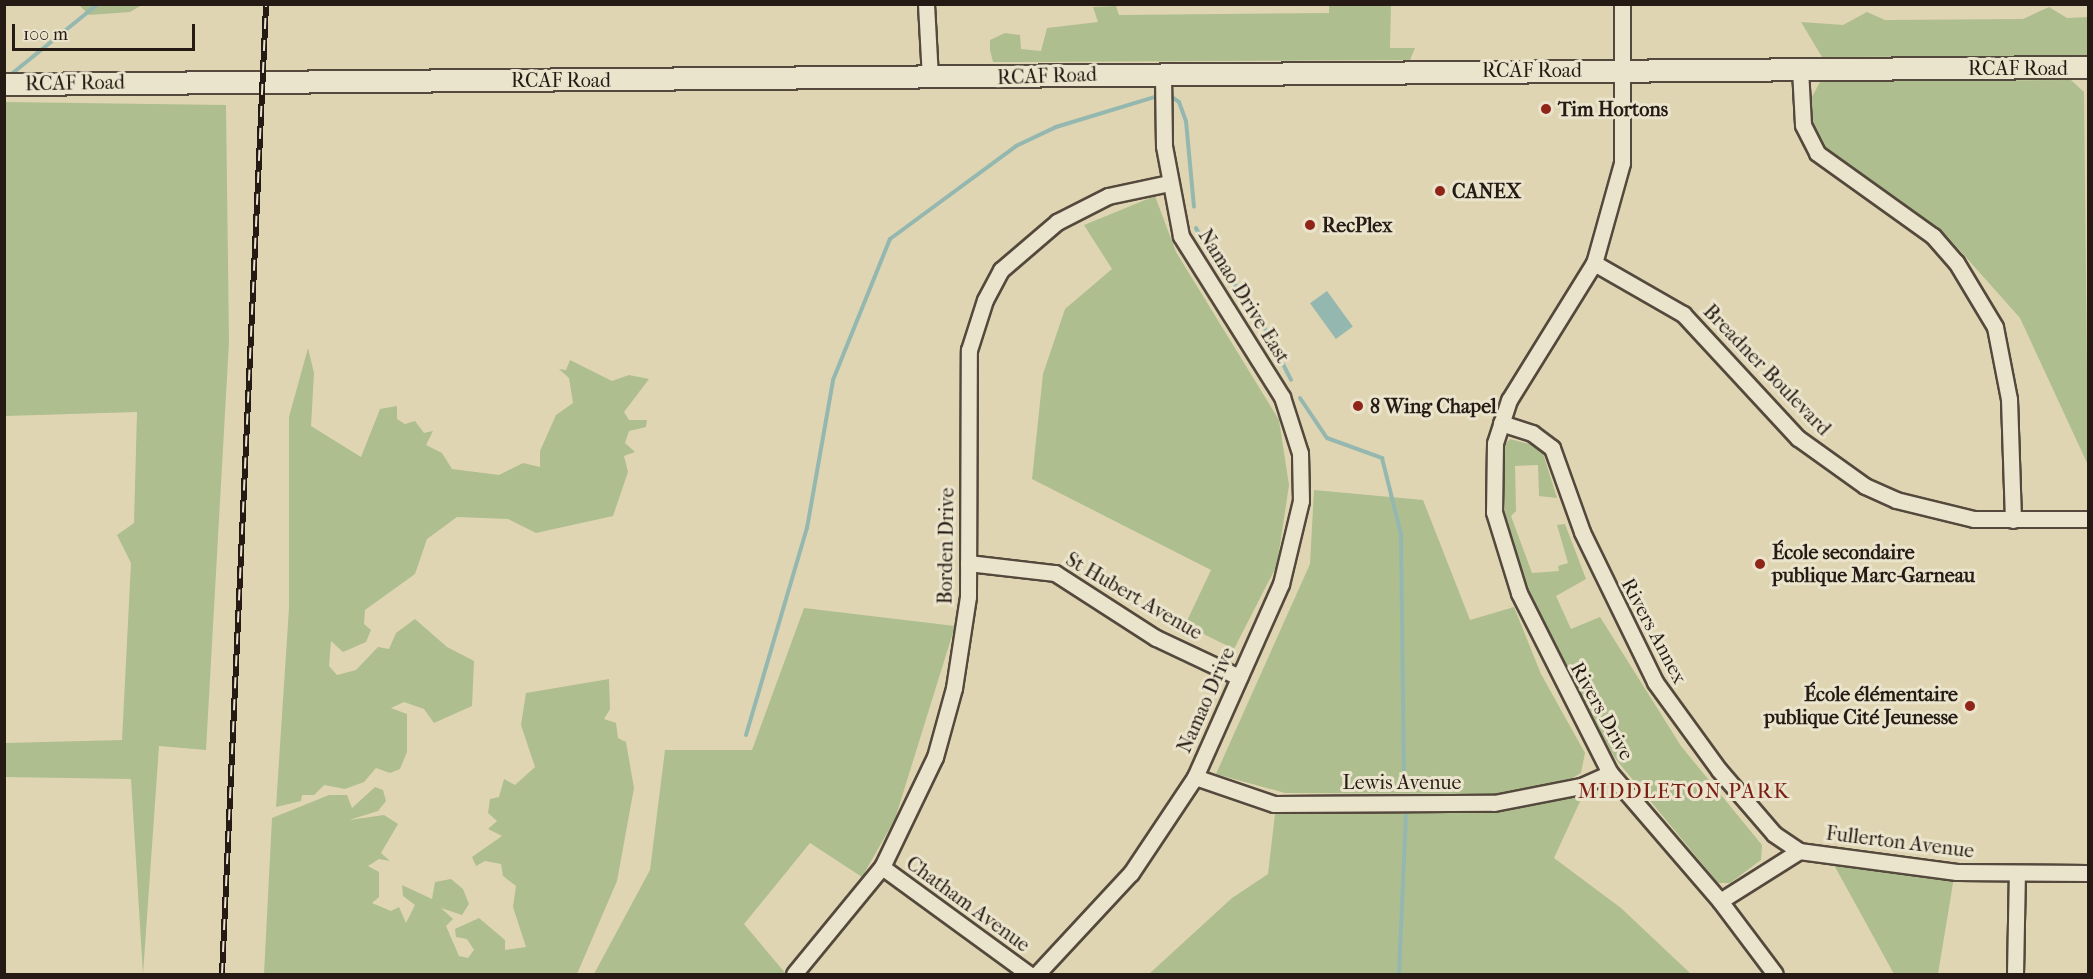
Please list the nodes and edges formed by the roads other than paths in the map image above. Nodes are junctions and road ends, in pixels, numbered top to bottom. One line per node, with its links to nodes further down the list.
1 (1622, 4): 4 (street, Rivers Drive)
2 (931, 8): 6 (street)
3 (2088, 67): 5 (main road, RCAF Road)
4 (1622, 69): 5 (main road, RCAF Road); 7 (main road, RCAF Road); 10 (street, Rivers Drive)
5 (1800, 69): 14 (street)
6 (930, 79): 7 (main road, RCAF Road); 8 (main road, RCAF Road)
7 (1162, 80): 9 (street, Namao Drive East)
8 (4, 84)
9 (1169, 183): 11 (street, Namao Drive East); 15 (street, Borden Drive)
10 (1594, 263): 12 (street, Rivers Drive); 14 (street, Breadner Boulevard)
11 (1282, 397): 16 (street, Namao Drive)
12 (1501, 423): 17 (street, Rivers Drive); 19 (street, Rivers Annex)
13 (2088, 519): 14 (street, Breadner Boulevard)
14 (2013, 520)
15 (968, 563): 16 (street, St Hubert Avenue); 20 (street, Borden Drive)
16 (1239, 677): 18 (street, Namao Drive)
17 (1610, 772): 18 (street, Lewis Avenue); 23 (street, Rivers Drive)
18 (1195, 777): 26 (street, Namao Drive)
19 (1799, 851): 21 (street, Fullerton Avenue); 23 (street, Fullerton Avenue)
20 (882, 867): 24 (street, Borden Drive); 25 (street, Chatham Avenue)
21 (2017, 873): 22 (street, Fullerton Avenue); 28 (street)
22 (2088, 873)
23 (1720, 901): 27 (street, Rivers Drive)
24 (794, 975)
25 (1029, 975)
26 (1037, 975)
27 (1775, 975)
28 (2015, 975)

